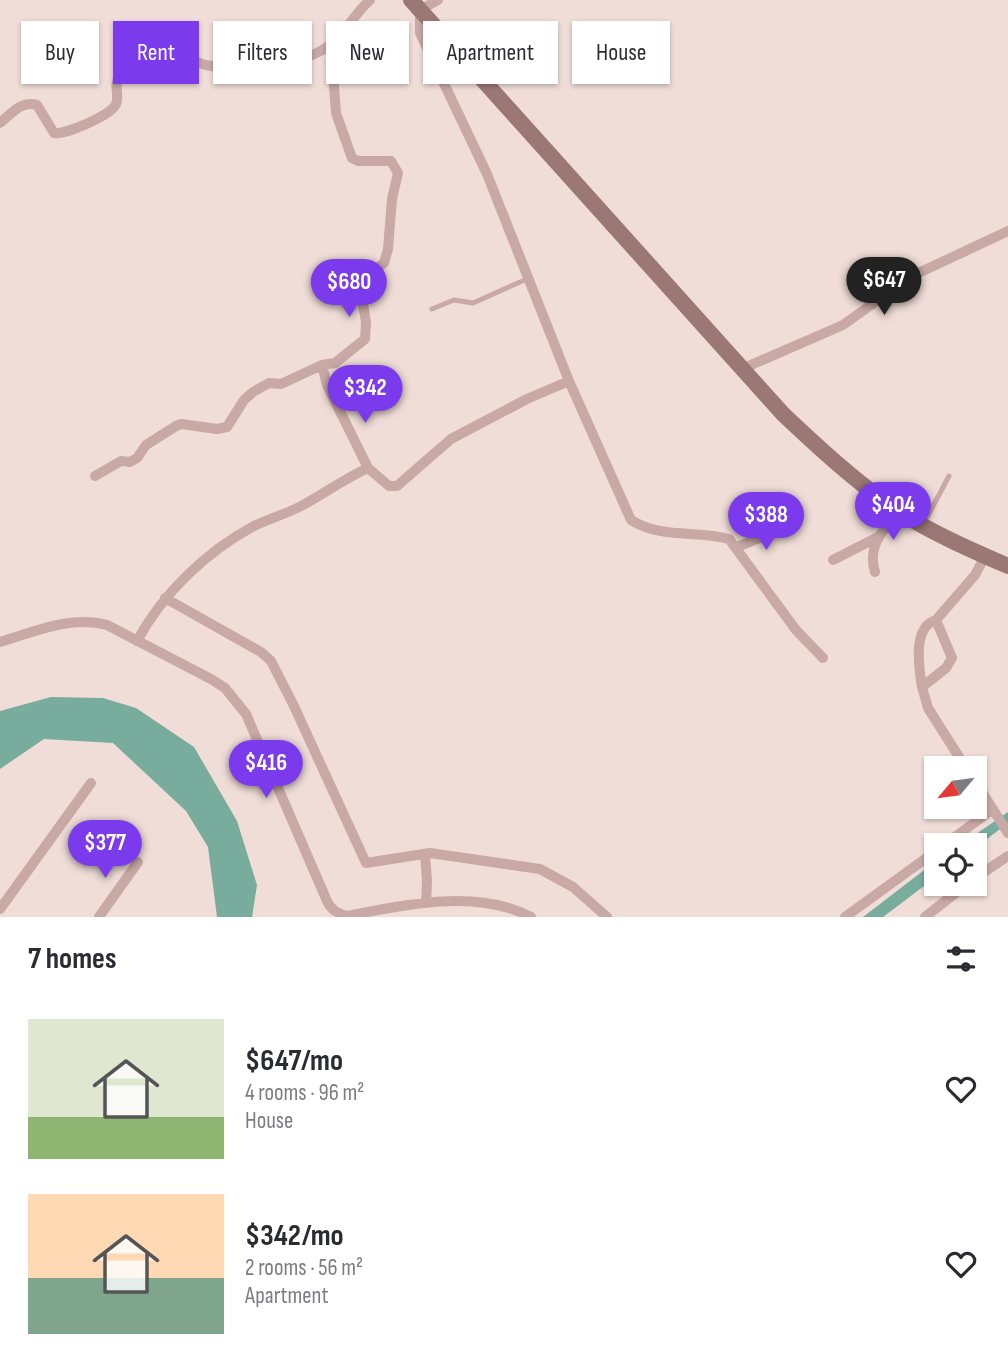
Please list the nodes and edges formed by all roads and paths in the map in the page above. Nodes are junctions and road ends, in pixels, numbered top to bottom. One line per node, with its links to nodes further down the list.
1 (370, 0): 4 (street)
2 (438, 0): 3 (street)
3 (415, 5): 9 (street); 12 (main road)
4 (352, 21)
5 (326, 48): 7 (street)
6 (334, 84): 11 (street)
7 (0, 123)
8 (1008, 231): 12 (street)
9 (529, 278): 10 (lane); 13 (street)
10 (432, 309)
11 (322, 365): 14 (street); 15 (street)
12 (744, 368): 17 (main road)
13 (569, 380): 14 (street); 21 (street)
14 (368, 468): 26 (street)
15 (95, 476)
16 (949, 477): 18 (lane)
17 (899, 511): 18 (main road); 20 (street)
18 (922, 526): 22 (main road)
19 (782, 528): 21 (street)
20 (878, 537): 23 (street); 25 (street)
21 (737, 547): 30 (street)
22 (985, 556): 24 (main road); 27 (street)
23 (832, 560)
24 (1008, 566)
25 (875, 572)
26 (165, 598): 28 (street); 39 (street)
27 (936, 620): 31 (street); 31 (street)
28 (137, 641): 29 (street); 44 (street)
29 (0, 642)
30 (823, 658)
31 (922, 687): 32 (street)
32 (958, 756)
33 (91, 783): 45 (street)
34 (987, 800): 35 (street)
35 (994, 811): 36 (street); 37 (street)
36 (962, 833)
37 (1008, 833)
38 (1008, 856): 42 (street)
39 (425, 857): 44 (street); 48 (street)
40 (924, 860): 49 (street)
41 (138, 862): 46 (street)
42 (987, 870)
43 (952, 896): 50 (street)
44 (426, 903): 47 (street)
45 (0, 909)
46 (99, 917)
47 (531, 917)
48 (607, 917)
49 (845, 917)
50 (925, 917)

